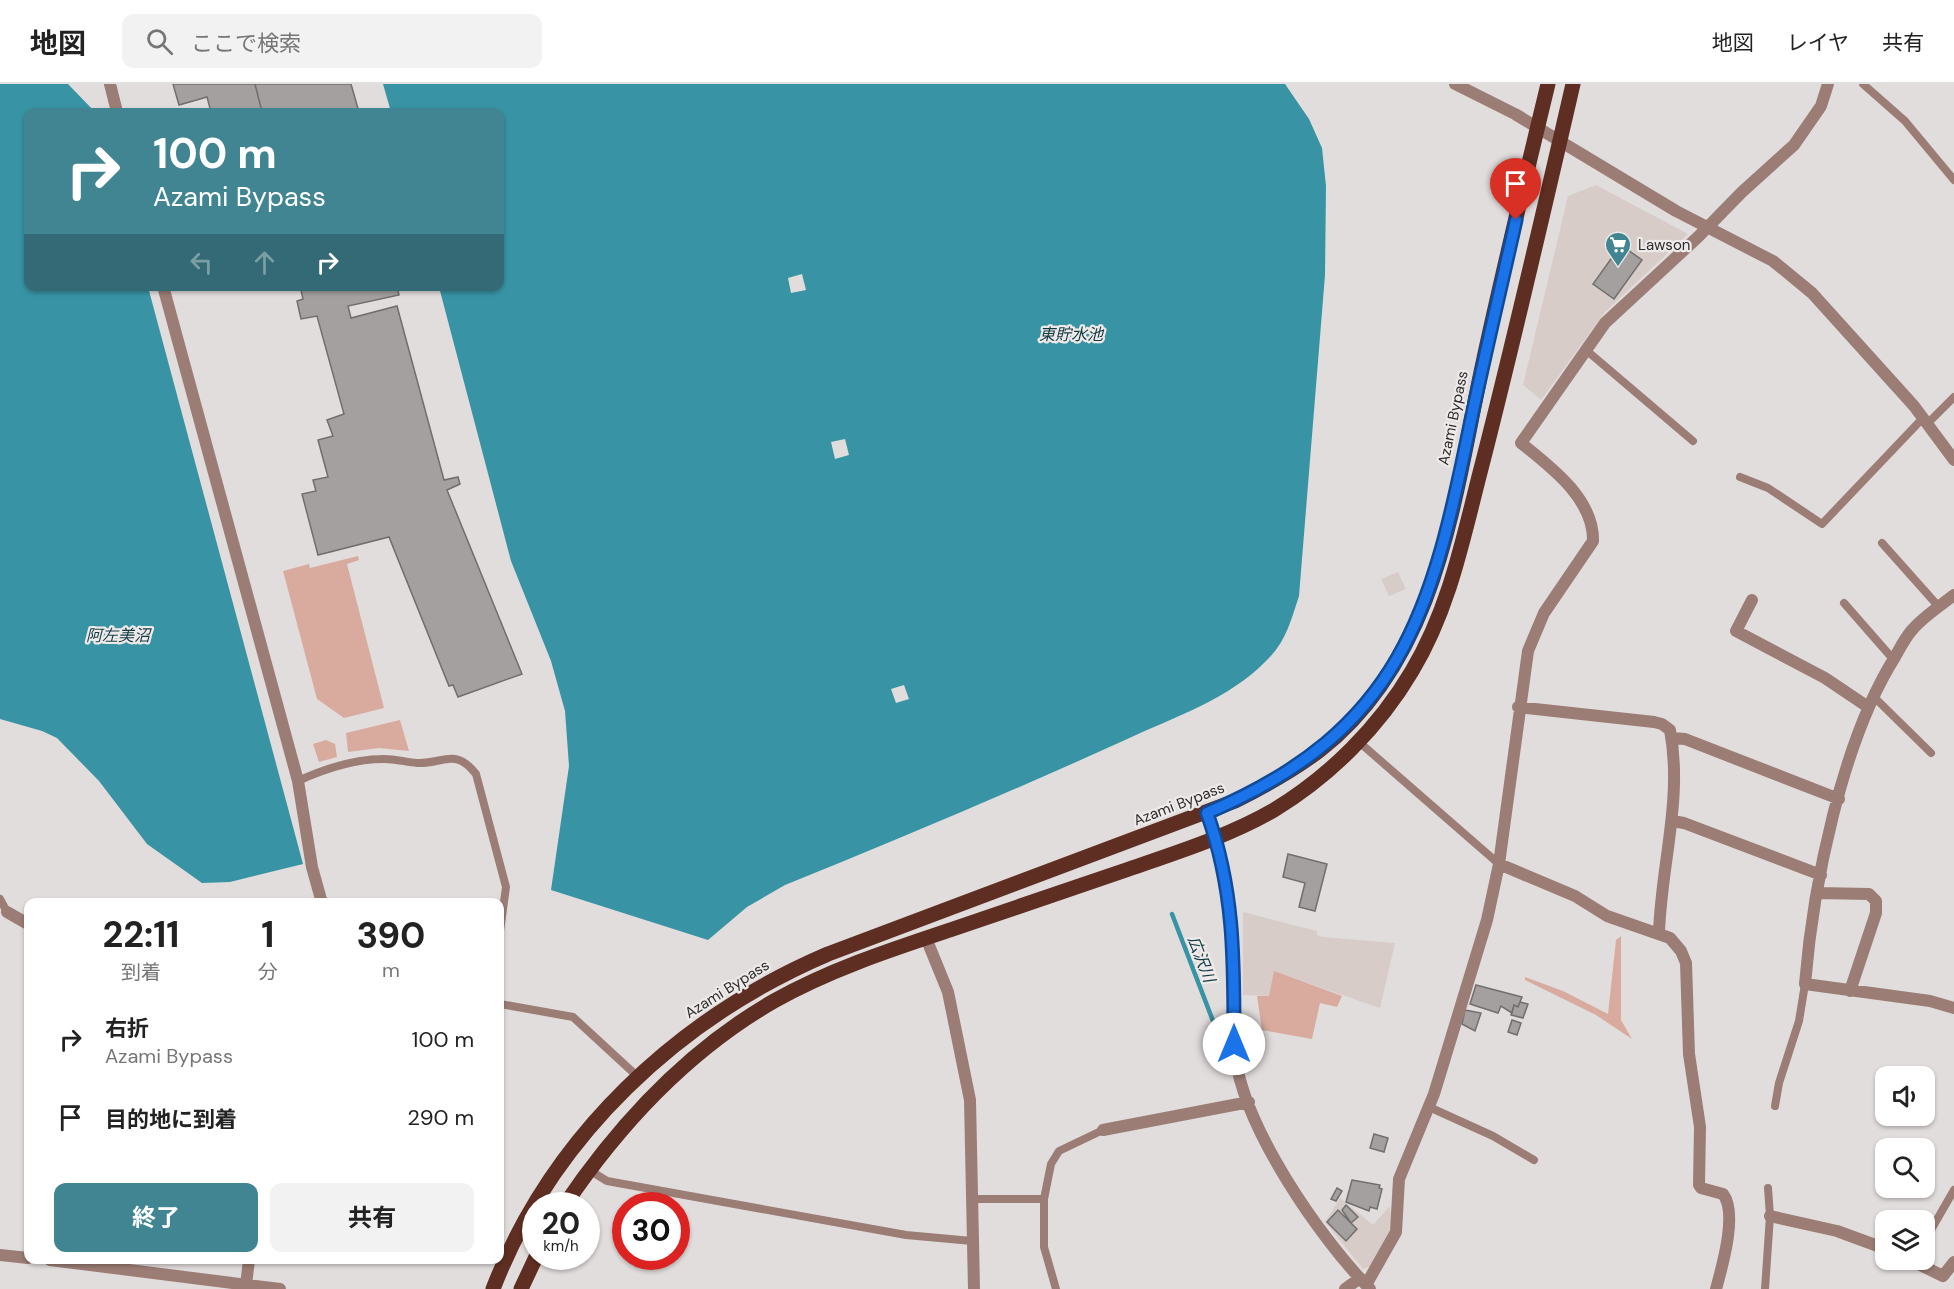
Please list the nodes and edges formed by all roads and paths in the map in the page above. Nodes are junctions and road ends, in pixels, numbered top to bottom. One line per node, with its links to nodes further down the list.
1 (110, 84): 7 (street)
2 (1455, 84): 8 (street)
3 (1548, 84): 8 (main road, Azami Bypass)
4 (1573, 84): 9 (main road)
5 (1828, 84): 11 (street)
6 (1863, 84): 10 (lane)
7 (116, 108)
8 (1537, 127): 9 (street); 32 (main road, Azami Bypass)
9 (1560, 141): 11 (street); 28 (main road)
10 (1954, 180)
11 (1707, 228): 13 (street); 15 (street)
12 (164, 291): 30 (street)
13 (1586, 350): 16 (lane); 26 (street)
14 (1954, 397): 15 (lane)
15 (1926, 420): 17 (street); 18 (lane)
16 (1693, 441)
17 (1954, 460)
18 (1740, 477)
19 (1882, 543): 23 (lane)
20 (1954, 595): 23 (street)
21 (1752, 600): 25 (street)
22 (1844, 603): 24 (lane)
23 (1939, 607): 24 (street)
24 (1893, 659): 25 (street)
25 (1870, 701): 29 (lane); 31 (street)
26 (1518, 707): 27 (street); 35 (street)
27 (1672, 738): 31 (street); 33 (street)
28 (1359, 742): 34 (main road); 35 (lane)
29 (1931, 753)
30 (298, 781): 38 (street); 40 (lane)
31 (1839, 799): 36 (street)
32 (1207, 813): 34 (street); 49 (main road, Azami Bypass)
33 (1672, 821): 36 (street); 43 (street)
34 (1216, 837): 44 (main road); 50 (street)
35 (1499, 864): 43 (street); 52 (street)
36 (1821, 875): 37 (street)
37 (1818, 893): 45 (street); 46 (street)
38 (321, 898)
39 (0, 899): 41 (lane)
40 (504, 902)
41 (7, 912): 42 (street)
42 (24, 922)
43 (1659, 933): 80 (street)
44 (926, 938): 55 (main road); 59 (street)
45 (1805, 984): 46 (street); 51 (lane)
46 (1850, 991): 48 (street)
47 (504, 1005): 49 (lane)
48 (1954, 1008)
49 (638, 1076): 75 (main road, Azami Bypass)
50 (1249, 1102): 53 (street); 72 (street)
51 (1775, 1106)
52 (1429, 1107): 54 (lane); 72 (street)
53 (1103, 1130): 60 (lane)
54 (1534, 1160)
55 (589, 1170): 58 (main road); 63 (lane)
56 (1768, 1188): 61 (lane)
57 (1954, 1190): 62 (lane)
58 (574, 1192)
59 (974, 1199): 60 (lane); 63 (street)
60 (1044, 1199): 78 (lane)
61 (1770, 1216): 64 (street); 81 (lane)
62 (1935, 1223)
63 (972, 1241): 77 (street)
64 (1875, 1245)
65 (0, 1255): 66 (street)
66 (24, 1258)
67 (1954, 1262): 71 (street)
68 (79, 1264): 73 (street)
69 (249, 1264): 73 (street)
70 (530, 1270): 76 (main road)
71 (1931, 1270)
72 (1365, 1284): 79 (street)
73 (246, 1287): 74 (street)
74 (280, 1289)
75 (493, 1289)
76 (521, 1289)
77 (974, 1289)
78 (1056, 1289)
79 (1345, 1289)
80 (1716, 1289)
81 (1765, 1289)

